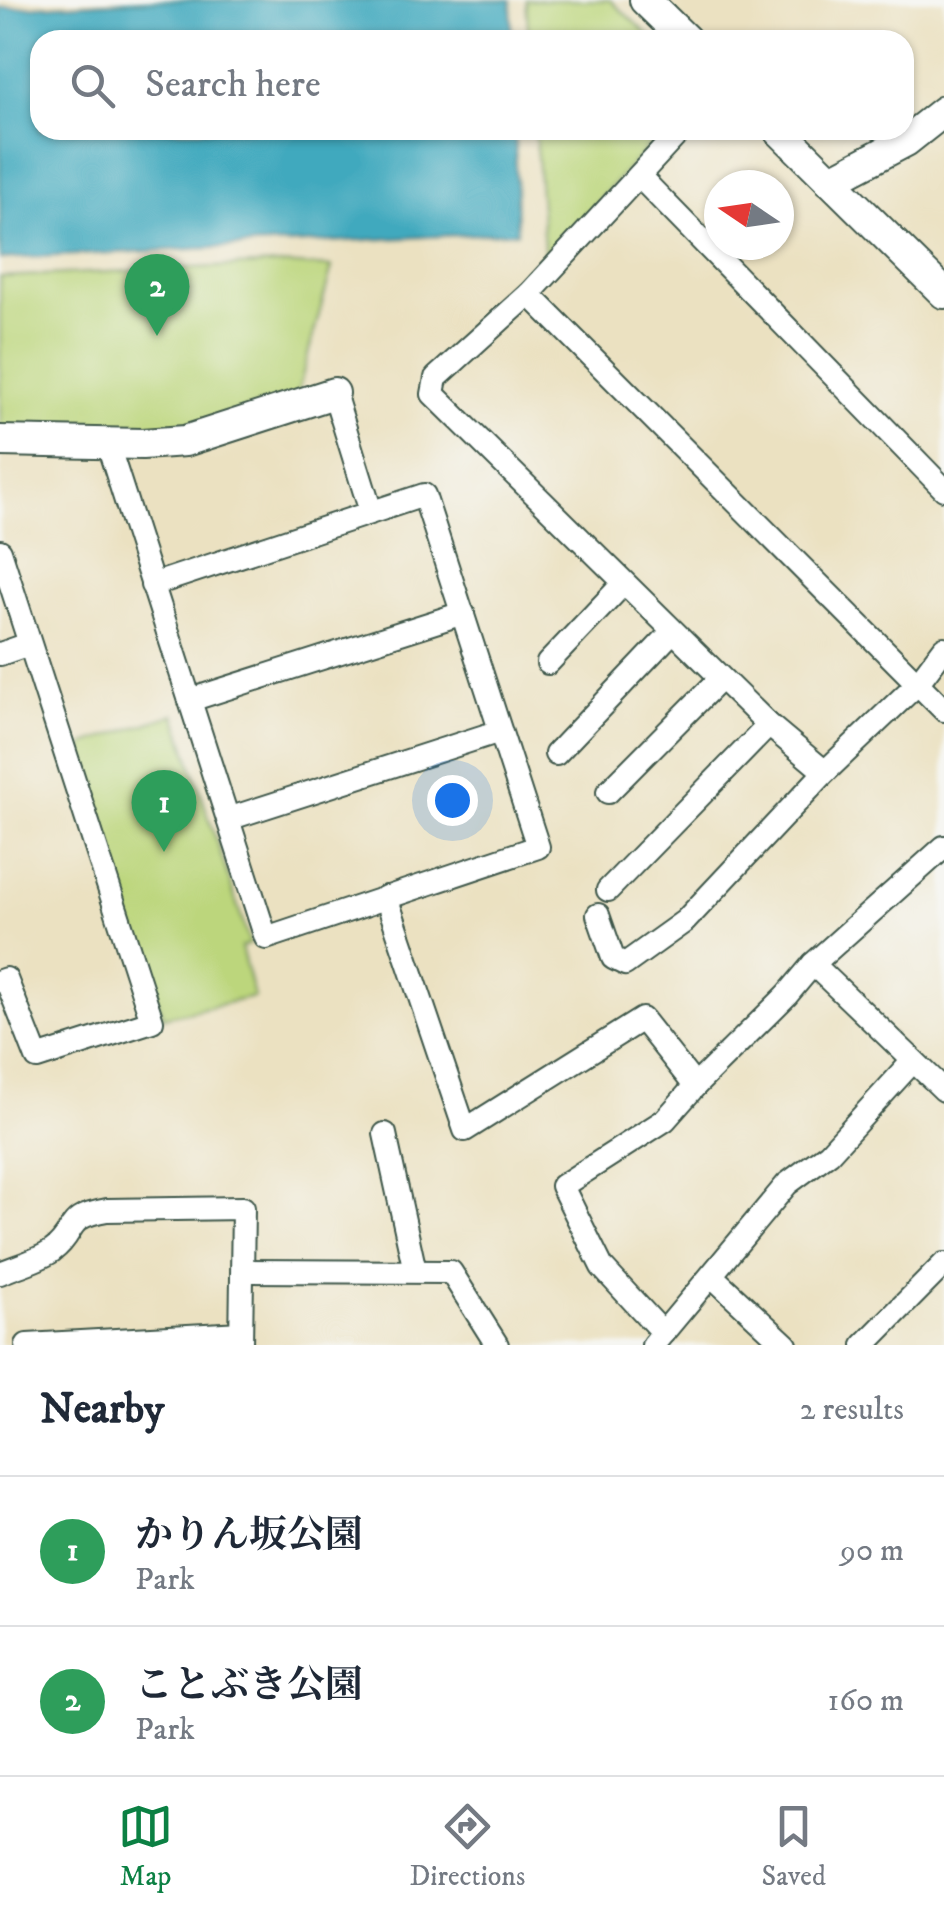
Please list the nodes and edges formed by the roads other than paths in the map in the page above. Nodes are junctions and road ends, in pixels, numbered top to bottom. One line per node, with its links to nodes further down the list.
1 (645, 0): 2 (street)
2 (676, 30)
3 (944, 111): 4 (street)
4 (914, 135)
5 (672, 140): 8 (street)
6 (789, 140): 9 (street)
7 (907, 140): 9 (street)
8 (639, 176): 11 (street); 15 (street)
9 (830, 181): 10 (street)
10 (944, 293)
11 (530, 294): 18 (street); 27 (street)
12 (334, 393): 14 (street); 16 (street)
13 (0, 441): 14 (street)
14 (106, 442): 19 (street)
15 (944, 488)
16 (371, 512): 19 (street); 20 (street)
17 (0, 551): 22 (street)
18 (623, 584): 21 (street); 25 (street)
19 (152, 585): 28 (street)
20 (462, 613): 28 (street); 31 (street)
21 (672, 632): 26 (street); 32 (street)
22 (30, 644): 24 (street); 41 (street)
23 (944, 648): 27 (street)
24 (0, 654)
25 (548, 663)
26 (720, 679): 30 (street); 34 (street)
27 (917, 684): 29 (street); 33 (street)
28 (190, 700): 35 (street)
29 (944, 710)
30 (769, 725): 33 (street); 37 (street)
31 (500, 731): 35 (street); 38 (street)
32 (556, 754)
33 (825, 772): 39 (street)
34 (608, 792)
35 (228, 819): 38 (street)
36 (944, 846): 40 (street)
37 (608, 890)
38 (386, 898): 43 (street)
39 (598, 915)
40 (813, 964): 42 (street); 43 (street)
41 (2, 974)
42 (912, 1061): 44 (street); 50 (street)
43 (694, 1086): 52 (street)
44 (944, 1090)
45 (385, 1134): 48 (street)
46 (944, 1264): 56 (street)
47 (243, 1271): 48 (street); 49 (street); 51 (street)
48 (415, 1271): 54 (street)
49 (0, 1273)
50 (712, 1276): 52 (street); 55 (street)
51 (241, 1339): 53 (street)
52 (658, 1339)
53 (27, 1345)
54 (497, 1345)
55 (786, 1345)
56 (864, 1345)

